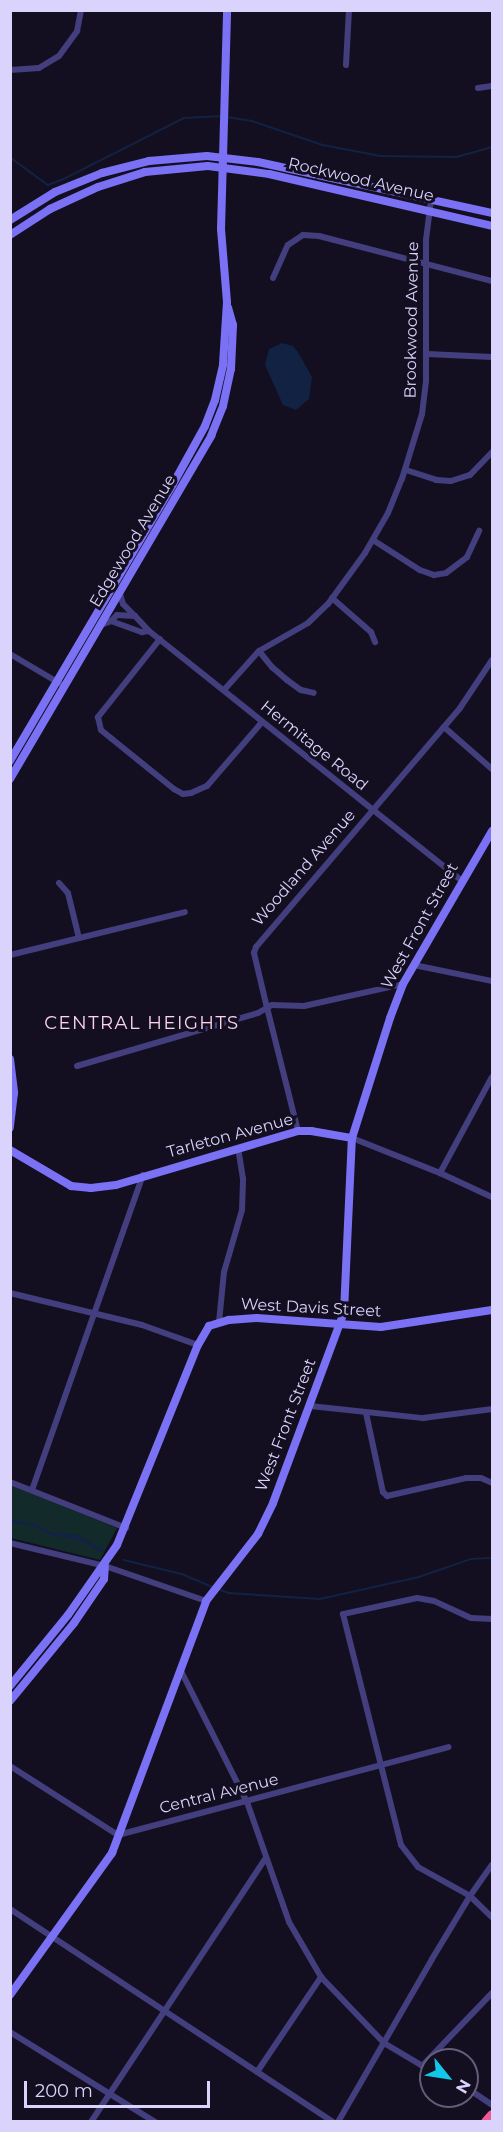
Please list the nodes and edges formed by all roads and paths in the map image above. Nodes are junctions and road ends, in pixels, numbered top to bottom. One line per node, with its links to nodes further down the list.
1 (81, 10): 5 (street)
2 (227, 10): 8 (street, Edgewood Avenue)
3 (349, 10): 4 (street)
4 (346, 65)
5 (10, 70)
6 (492, 86): 7 (street)
7 (478, 88)
8 (222, 157): 9 (street, Edgewood Avenue); 10 (street, Rockwood Avenue); 13 (street, Rockwood Avenue)
9 (222, 167): 11 (street, Rockwood Avenue); 15 (street, Rockwood Avenue); 21 (street, Edgewood Avenue)
10 (431, 200): 11 (street, Brookwood Avenue); 12 (street, Rockwood Avenue)
11 (430, 212): 14 (street, Rockwood Avenue); 16 (street, Brookwood Avenue)
12 (492, 213)
13 (10, 220)
14 (492, 226)
15 (10, 235)
16 (426, 264): 17 (street); 18 (street); 19 (street, Brookwood Avenue)
17 (273, 278)
18 (492, 281)
19 (427, 354): 20 (street); 23 (street, Brookwood Avenue)
20 (492, 357)
21 (215, 412): 26 (street, Edgewood Avenue); 30 (street, Edgewood Avenue)
22 (492, 452): 23 (street)
23 (406, 470): 25 (street, Brookwood Avenue)
24 (479, 531): 25 (street)
25 (373, 540): 27 (street, Brookwood Avenue)
26 (120, 594): 28 (street, Hermitage Road); 30 (street, Edgewood Avenue)
27 (332, 598): 33 (street); 34 (street, Brookwood Avenue)
28 (135, 616): 29 (street); 31 (street, Hermitage Road)
29 (111, 621): 30 (street); 31 (street, Hermitage Road)
30 (97, 623): 37 (street, Edgewood Avenue)
31 (149, 631): 32 (street, Hermitage Road)
32 (160, 639): 38 (street, Hermitage Road); 40 (street)
33 (375, 642)
34 (259, 651): 38 (street, Brookwood Avenue); 39 (street)
35 (10, 654): 37 (street)
36 (492, 660): 41 (street, Woodland Avenue)
37 (61, 684): 42 (street, Edgewood Avenue); 44 (street, Edgewood Avenue)
38 (224, 690): 40 (street, Hermitage Road)
39 (314, 693)
40 (262, 722): 45 (street, Hermitage Road)
41 (444, 727): 43 (street); 45 (street, Woodland Avenue)
42 (10, 761)
43 (492, 769)
44 (10, 779)
45 (372, 810): 47 (street, Hermitage Road); 55 (street, Woodland Avenue)
46 (492, 831): 47 (street, West Front Street)
47 (462, 881): 52 (street, West Front Street)
48 (59, 883): 50 (street)
49 (185, 912): 50 (street)
50 (79, 938): 51 (street)
51 (10, 955)
52 (414, 965): 53 (street); 54 (street, West Front Street)
53 (492, 981)
54 (403, 984): 55 (street); 61 (street, West Front Street)
55 (267, 1008): 57 (street); 60 (street, Woodland Avenue)
56 (10, 1059): 59 (street)
57 (77, 1066)
58 (492, 1077): 64 (street)
59 (10, 1128)
60 (297, 1131): 61 (street, Tarleton Avenue); 62 (street, Tarleton Avenue)
61 (352, 1138): 64 (street, Tarleton Avenue); 71 (street, West Front Street)
62 (238, 1148): 65 (street, Tarleton Avenue); 70 (street)
63 (10, 1150): 65 (street, Tarleton Avenue)
64 (440, 1173): 66 (street, Tarleton Avenue)
65 (143, 1176): 69 (street)
66 (492, 1197)
67 (10, 1293): 69 (street)
68 (492, 1310): 71 (street, West Davis Street)
69 (95, 1313): 72 (street); 78 (street)
70 (219, 1322): 71 (street, West Davis Street); 72 (street, West Davis Street)
71 (340, 1326): 73 (street, West Front Street)
72 (198, 1345): 79 (street, West Davis Street)
73 (310, 1406): 75 (street); 82 (street, West Front Street)
74 (492, 1409): 75 (street)
75 (366, 1413): 77 (street)
76 (10, 1482): 78 (street)
77 (492, 1483)
78 (32, 1490): 79 (street)
79 (126, 1528): 81 (street, West Davis Street)
80 (10, 1543): 81 (street)
81 (105, 1566): 82 (street); 85 (street, West Davis Street); 86 (street, West Davis Street)
82 (208, 1597): 84 (street, West Front Street)
83 (492, 1619): 89 (street)
84 (179, 1668): 90 (street); 91 (street, West Front Street)
85 (10, 1686)
86 (10, 1701)
87 (449, 1747): 89 (street, Central Avenue)
88 (10, 1766): 91 (street)
89 (381, 1766): 90 (street, Central Avenue); 94 (street)
90 (247, 1802): 91 (street, Central Avenue); 92 (street)
91 (118, 1835): 97 (street, West Front Street)
92 (266, 1858): 98 (street); 101 (street)
93 (492, 1865): 94 (street)
94 (470, 1896): 96 (street); 103 (street)
95 (10, 1910): 97 (street)
96 (492, 1917)
97 (52, 1938): 100 (street, West Front Street); 101 (street)
98 (321, 1977): 103 (street); 106 (street)
99 (492, 1993): 104 (street)
100 (10, 1995)
101 (165, 2011): 106 (street); 107 (street)
102 (10, 2032): 107 (street)
103 (384, 2043): 105 (street); 114 (street)
104 (439, 2048)
105 (419, 2064)
106 (257, 2072): 113 (street)
107 (110, 2093): 111 (street); 112 (street)
108 (479, 2096): 109 (street)
109 (492, 2105)
110 (492, 2115): 115 (highway)
111 (91, 2121)
112 (154, 2121)
113 (333, 2121)
114 (338, 2121)
115 (486, 2121)

